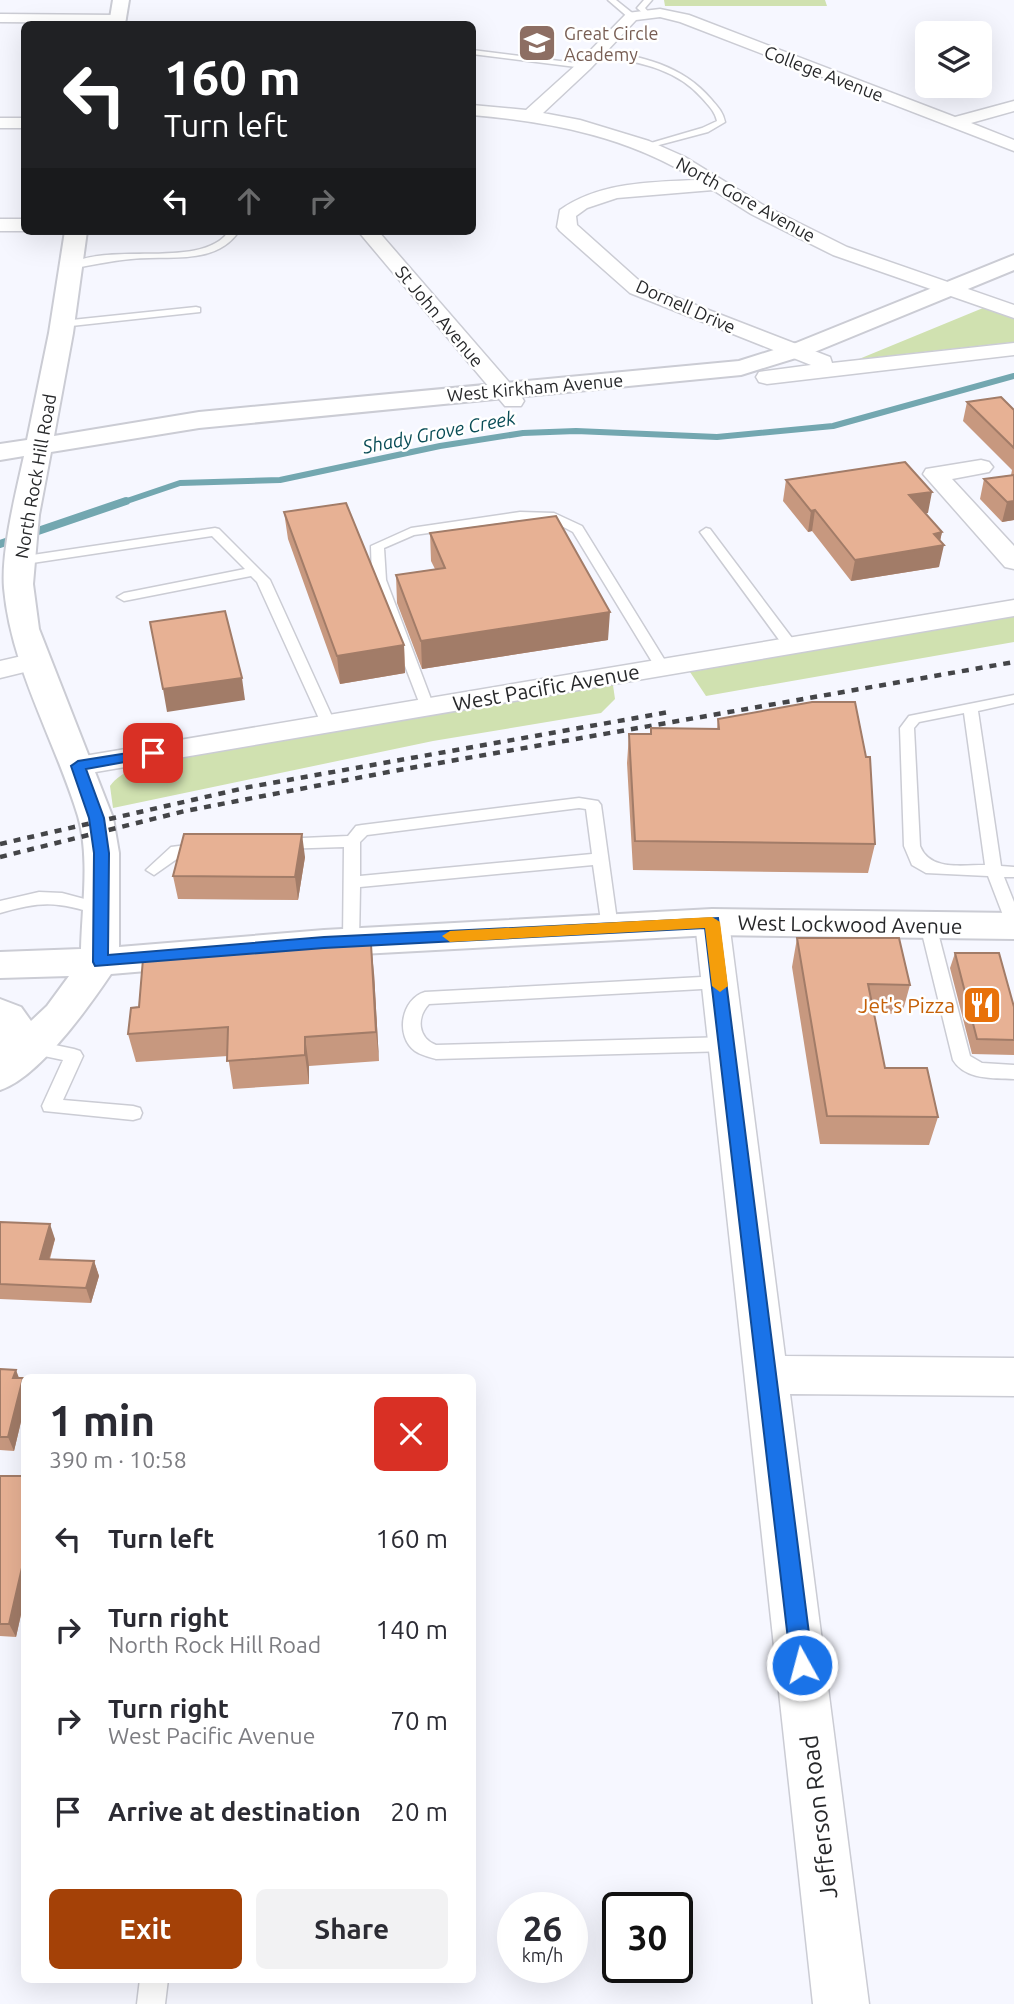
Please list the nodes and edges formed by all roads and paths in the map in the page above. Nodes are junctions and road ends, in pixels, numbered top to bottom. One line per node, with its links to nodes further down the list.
1 (121, 0): 6 (street)
2 (612, 0): 3 (lane)
3 (642, 10): 8 (street); 15 (street, College Avenue)
4 (0, 18): 5 (street)
5 (88, 21)
6 (118, 21)
7 (476, 52): 9 (lane)
8 (598, 52): 9 (street); 17 (lane)
9 (584, 66): 12 (street)
10 (1014, 106): 15 (street)
11 (476, 110): 12 (street, North Gore Avenue)
12 (530, 115): 17 (street, North Gore Avenue)
13 (0, 123): 14 (street)
14 (21, 123)
15 (954, 123): 16 (street, College Avenue)
16 (1014, 146)
17 (647, 147): 18 (street, North Gore Avenue)
18 (719, 184): 27 (street, North Gore Avenue); 33 (street, Dornell Drive)
19 (0, 225): 20 (street)
20 (21, 225)
21 (75, 235): 25 (street, North Rock Hill Road)
22 (232, 235): 25 (lane)
23 (371, 235): 36 (street, St John Avenue)
24 (1014, 262): 27 (street, West Kirkham Avenue)
25 (71, 266): 31 (street, North Rock Hill Road)
26 (1014, 283): 28 (street, West Kirkham Avenue)
27 (950, 289): 28 (street, North Gore Avenue); 33 (street, West Kirkham Avenue)
28 (979, 299): 30 (street, North Gore Avenue); 34 (street, West Kirkham Avenue)
29 (196, 310): 31 (lane)
30 (1014, 312)
31 (62, 324): 37 (street, North Rock Hill Road)
32 (1014, 349): 35 (street)
33 (791, 351): 34 (street, Dornell Drive); 36 (street, West Kirkham Avenue)
34 (822, 362): 35 (street, West Kirkham Avenue)
35 (767, 377): 36 (street, West Kirkham Avenue)
36 (507, 395): 37 (street, West Kirkham Avenue)
37 (39, 446): 38 (street, West Kirkham Avenue); 41 (street, North Rock Hill Road)
38 (0, 452)
39 (981, 467): 42 (street)
40 (706, 532): 46 (lane)
41 (20, 557): 43 (lane); 47 (street, North Rock Hill Road)
42 (1014, 561)
43 (254, 571): 44 (lane); 53 (lane)
44 (124, 597)
45 (1014, 608): 46 (street, West Pacific Avenue)
46 (790, 645): 48 (street, West Pacific Avenue)
47 (35, 661): 49 (street); 54 (street, North Rock Hill Road)
48 (662, 667): 51 (street, West Pacific Avenue); 51 (lane)
49 (0, 670)
50 (1014, 699): 52 (lane)
51 (426, 707): 53 (street, West Pacific Avenue)
52 (970, 708): 60 (lane); 60 (lane)
53 (328, 723): 54 (street, West Pacific Avenue)
54 (78, 766): 64 (street, North Rock Hill Road)
55 (352, 841): 56 (lane); 58 (lane); 62 (lane)
56 (259, 845)
57 (219, 847): 59 (lane)
58 (601, 859): 62 (lane); 68 (lane)
59 (154, 870)
60 (994, 872): 61 (lane); 66 (lane)
61 (1014, 872)
62 (351, 882): 69 (lane)
63 (0, 907): 64 (lane)
64 (101, 909): 70 (street, North Rock Hill Road)
65 (712, 922): 67 (street, West Lockwood Avenue); 68 (street, West Lockwood Avenue); 73 (street, Jefferson Road)
66 (1014, 924): 67 (street, West Lockwood Avenue)
67 (928, 925): 77 (lane)
68 (610, 928): 69 (street, West Lockwood Avenue)
69 (351, 942): 70 (street, West Lockwood Avenue)
70 (100, 962): 71 (street, West Lockwood Avenue); 72 (street, West Lockwood Avenue); 76 (street)
71 (0, 965)
72 (0, 982)
73 (719, 982): 75 (street, Jefferson Road); 75 (lane)
74 (0, 1013): 76 (street)
75 (729, 1044): 79 (street, Jefferson Road)
76 (15, 1062): 78 (lane)
77 (1014, 1072)
78 (133, 1113)
79 (767, 1375): 80 (street); 83 (street, Jefferson Road)
80 (1014, 1377)
81 (154, 1983): 82 (lane)
82 (151, 2004)
83 (841, 2004)

